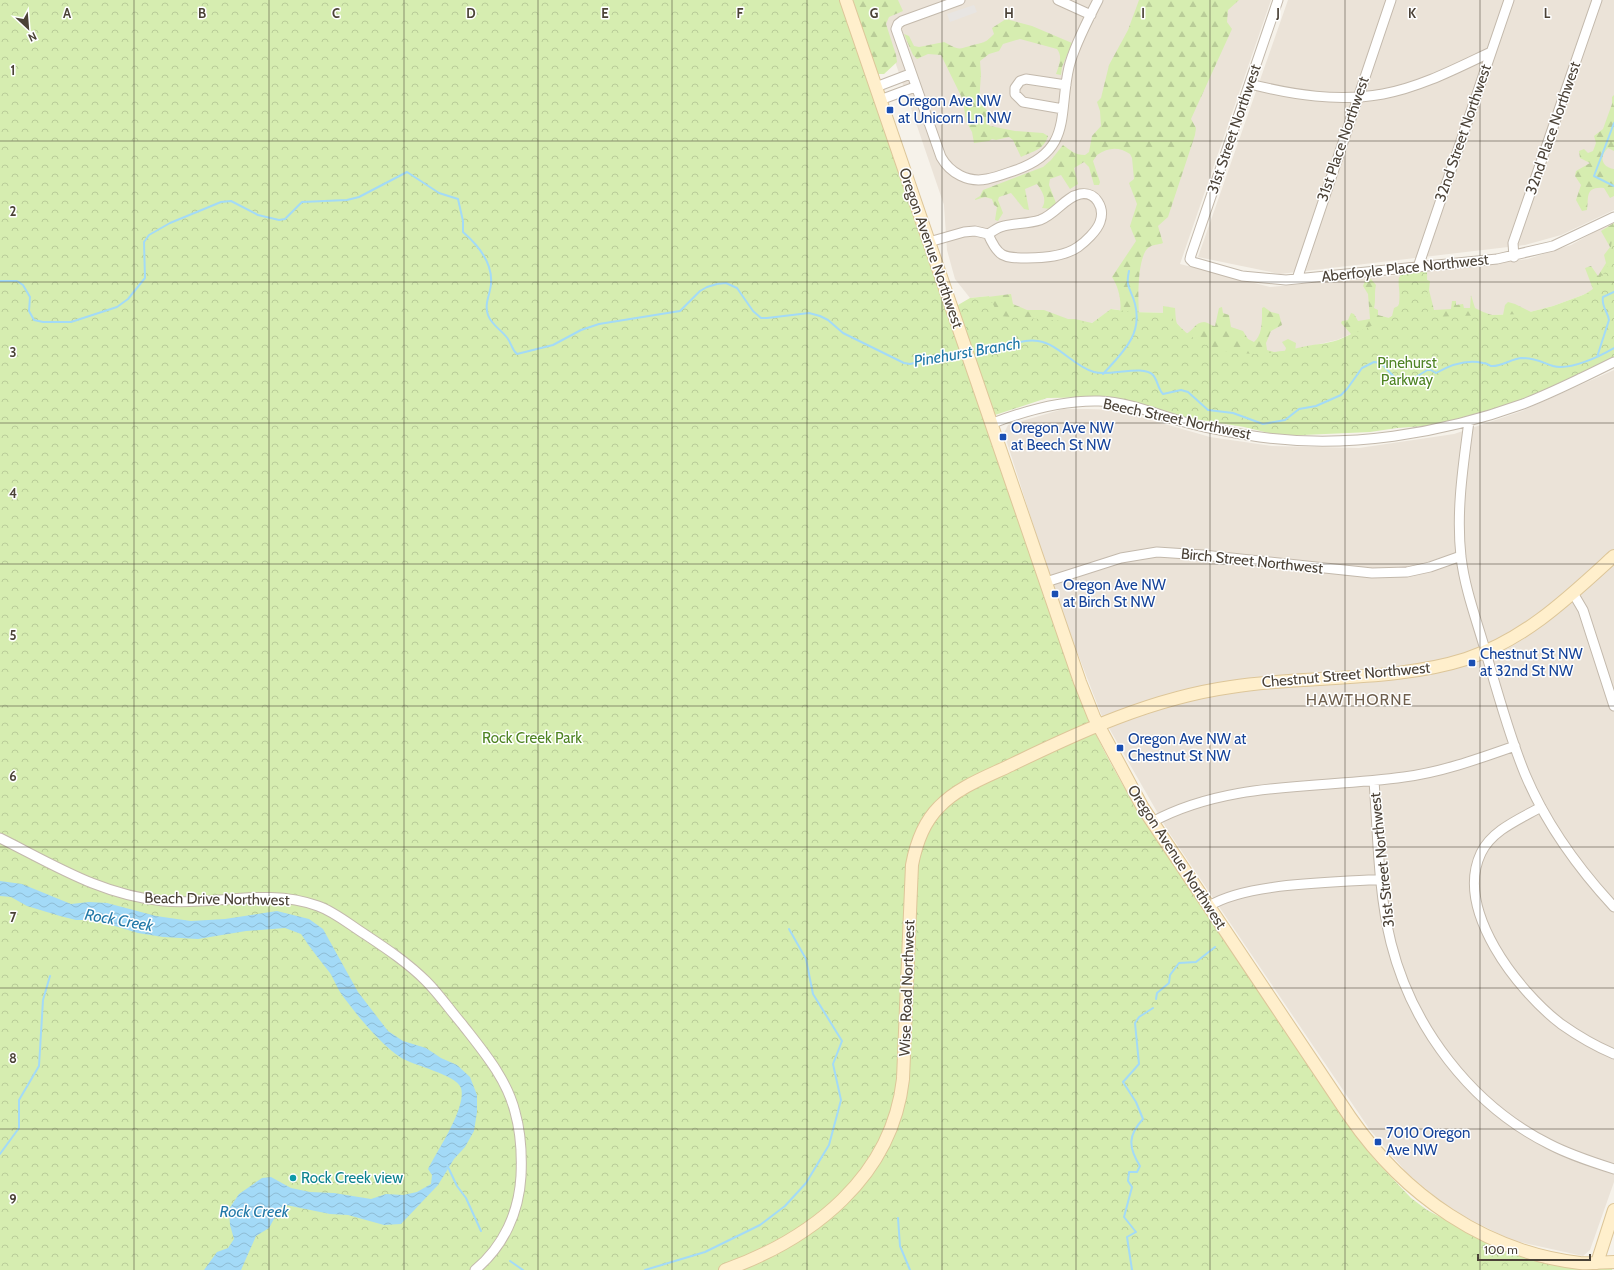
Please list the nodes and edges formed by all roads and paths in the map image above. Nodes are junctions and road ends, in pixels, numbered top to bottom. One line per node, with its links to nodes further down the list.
1 (846, 0): 14 (street, Oregon Avenue Northwest)
2 (960, 0): 11 (street)
3 (1058, 0): 9 (street)
4 (1098, 0): 9 (street)
5 (1278, 0): 12 (street, 31st Street Northwest)
6 (1391, 0): 16 (street, 31st Place Northwest)
7 (1509, 0): 10 (street, 32nd Street Northwest)
8 (1597, 0): 22 (street, 32nd Place Northwest)
9 (1091, 15): 13 (street)
10 (1491, 52): 16 (street); 24 (street, 32nd Street Northwest)
11 (910, 74): 14 (street); 15 (street)
12 (1250, 84): 16 (street); 23 (street, 31st Street Northwest)
13 (1066, 85): 18 (street); 18 (street)
14 (876, 87): 17 (street, Oregon Avenue Northwest)
15 (915, 87): 17 (street); 18 (street)
16 (1357, 97): 25 (street, 31st Place Northwest)
17 (880, 100): 21 (street, Oregon Avenue Northwest)
18 (1063, 109)
19 (1614, 217): 22 (street, Aberfoyle Place Northwest)
20 (988, 234): 20 (street); 21 (street)
21 (930, 242): 28 (street, Oregon Avenue Northwest)
22 (1514, 256): 24 (street, Aberfoyle Place Northwest)
23 (1190, 259): 25 (street, Aberfoyle Place Northwest)
24 (1418, 267): 25 (street, Aberfoyle Place Northwest)
25 (1297, 279)
26 (1614, 362): 27 (street, Beech Street Northwest)
27 (1469, 421): 28 (street, Beech Street Northwest); 29 (street)
28 (993, 424): 31 (street, Oregon Avenue Northwest)
29 (1461, 556): 31 (street, Birch Street Northwest); 33 (street)
30 (1614, 556): 32 (street, Chestnut Street Northwest)
31 (1046, 582): 35 (street, Oregon Avenue Northwest)
32 (1573, 593): 33 (street, Chestnut Street Northwest); 34 (street)
33 (1486, 651): 35 (street, Chestnut Street Northwest); 36 (street)
34 (1614, 706)
35 (1098, 725): 39 (street, Oregon Avenue Northwest); 50 (street, Wise Road Northwest)
36 (1514, 746): 37 (street); 38 (street)
37 (1374, 781): 39 (street); 41 (street, 31st Street Northwest)
38 (1541, 807): 43 (street); 44 (street)
39 (1152, 822): 42 (street, Oregon Avenue Northwest)
40 (1, 838): 49 (street, Beach Drive Northwest)
41 (1382, 879): 42 (street); 45 (street, 31st Street Northwest)
42 (1209, 906): 47 (street, Oregon Avenue Northwest)
43 (1614, 907)
44 (1614, 1054)
45 (1614, 1169)
46 (1614, 1210): 47 (street)
47 (1597, 1262): 48 (street, Oregon Avenue Northwest)
48 (1614, 1262)
49 (475, 1270)
50 (725, 1270)

